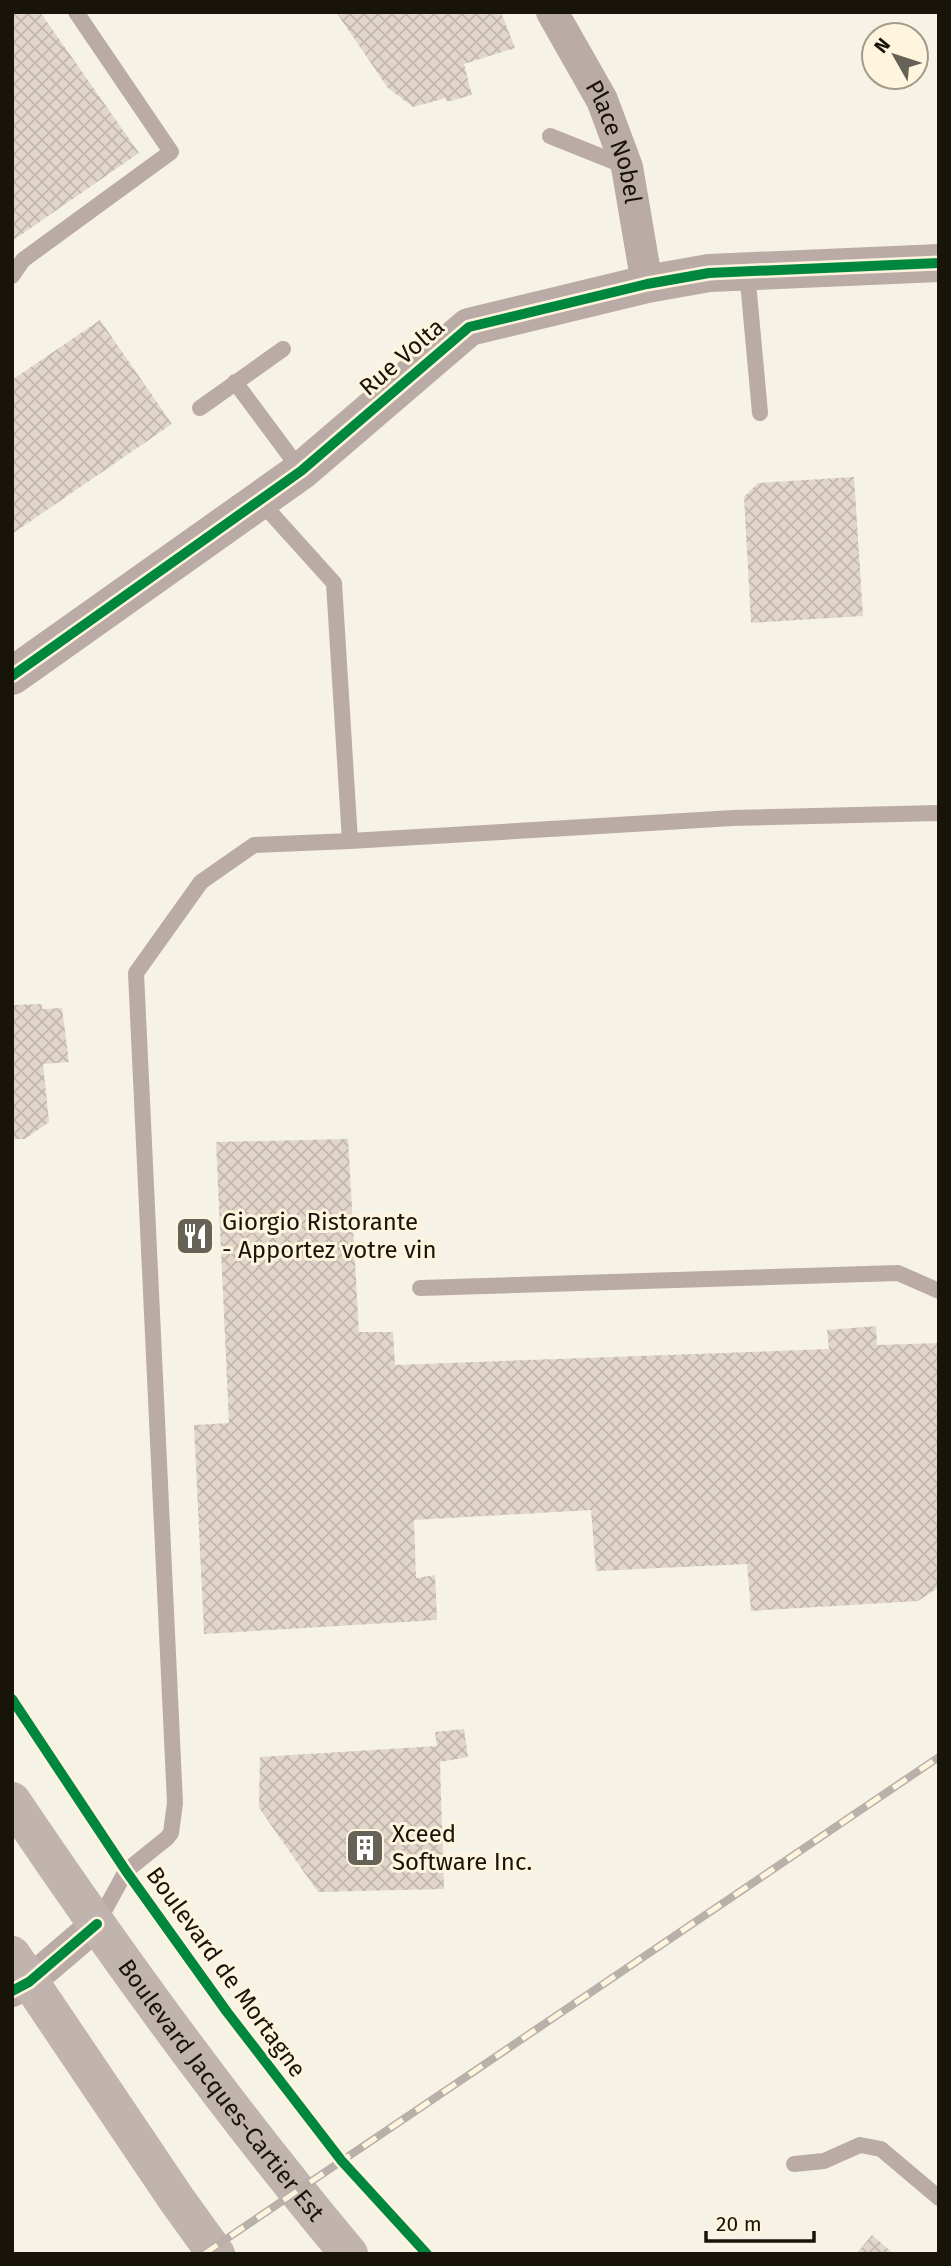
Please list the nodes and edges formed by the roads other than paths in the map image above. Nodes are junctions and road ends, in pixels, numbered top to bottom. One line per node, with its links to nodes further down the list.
1 (76, 12): 7 (lane)
2 (555, 13): 4 (street, Place Nobel)
3 (550, 136): 4 (lane)
4 (627, 167): 8 (street, Place Nobel)
5 (939, 263): 6 (street, Rue Volta)
6 (747, 271): 8 (street, Rue Volta); 12 (lane)
7 (12, 276)
8 (647, 284): 13 (street, Rue Volta)
9 (283, 349): 10 (lane)
10 (235, 382): 11 (lane); 13 (lane)
11 (200, 408)
12 (760, 413)
13 (301, 471): 14 (street, Rue Volta)
14 (260, 501): 15 (street, Rue Volta); 17 (lane)
15 (12, 676)
16 (939, 813): 17 (lane)
17 (350, 841): 21 (lane)
18 (420, 1288): 19 (lane)
19 (939, 1291)
20 (12, 1801): 21 (main road)
21 (97, 1924): 22 (street); 26 (main road, Boulevard Jacques-Cartier Est)
22 (18, 1976): 25 (main road)
23 (794, 2164): 24 (lane)
24 (939, 2198)
25 (216, 2254)
26 (349, 2254)

